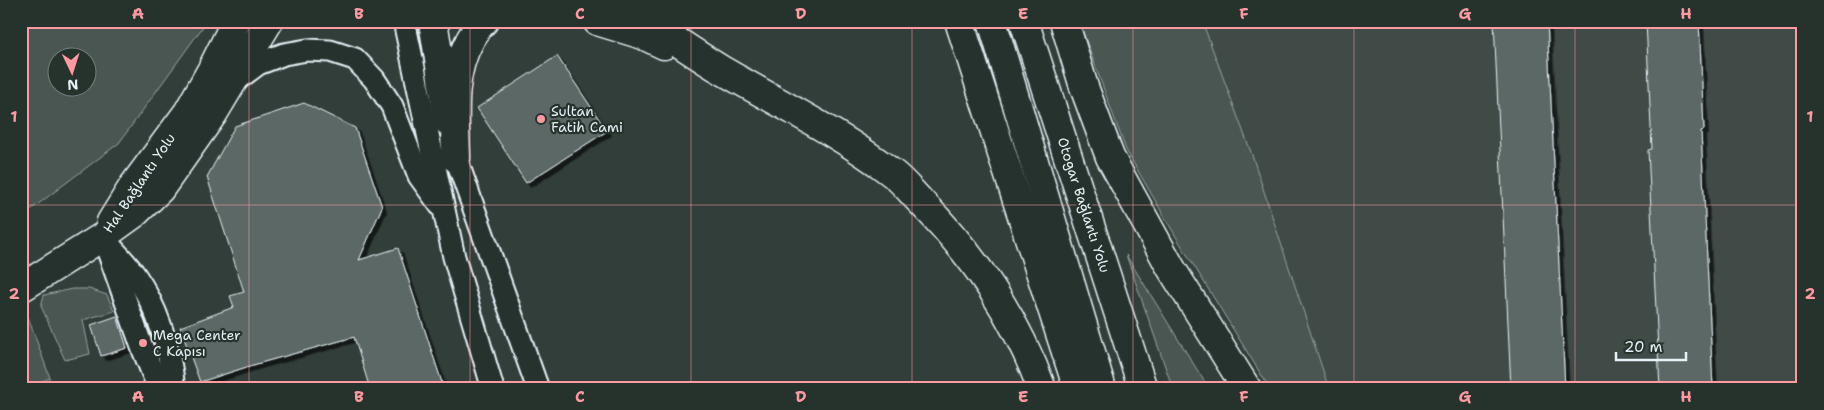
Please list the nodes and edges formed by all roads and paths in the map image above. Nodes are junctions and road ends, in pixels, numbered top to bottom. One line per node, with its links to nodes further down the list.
1 (236, 21): 16 (main road, Hal Bağlantı Yolu)
2 (269, 21): 13 (main road, Hal Bağlantı Yolu)
3 (404, 21): 15 (street)
4 (433, 21): 14 (main road)
5 (484, 21): 14 (main road)
6 (597, 21): 12 (main road)
7 (646, 21): 12 (main road)
8 (959, 21): 23 (main road)
9 (992, 21): 24 (main road)
10 (1064, 21): 26 (main road)
11 (1029, 29): 25 (main road, Otogar Bağlantı Yolu)
12 (719, 68): 22 (main road)
13 (230, 86): 15 (street); 16 (main road, Hal Bağlantı Yolu)
14 (456, 158): 21 (street)
15 (444, 212): 20 (street)
16 (102, 237): 17 (main road); 18 (street); 19 (street)
17 (21, 288)
18 (159, 389)
19 (174, 389)
20 (493, 389)
21 (538, 389)
22 (1042, 389)
23 (1078, 389)
24 (1102, 389)
25 (1144, 389)
26 (1247, 389)

